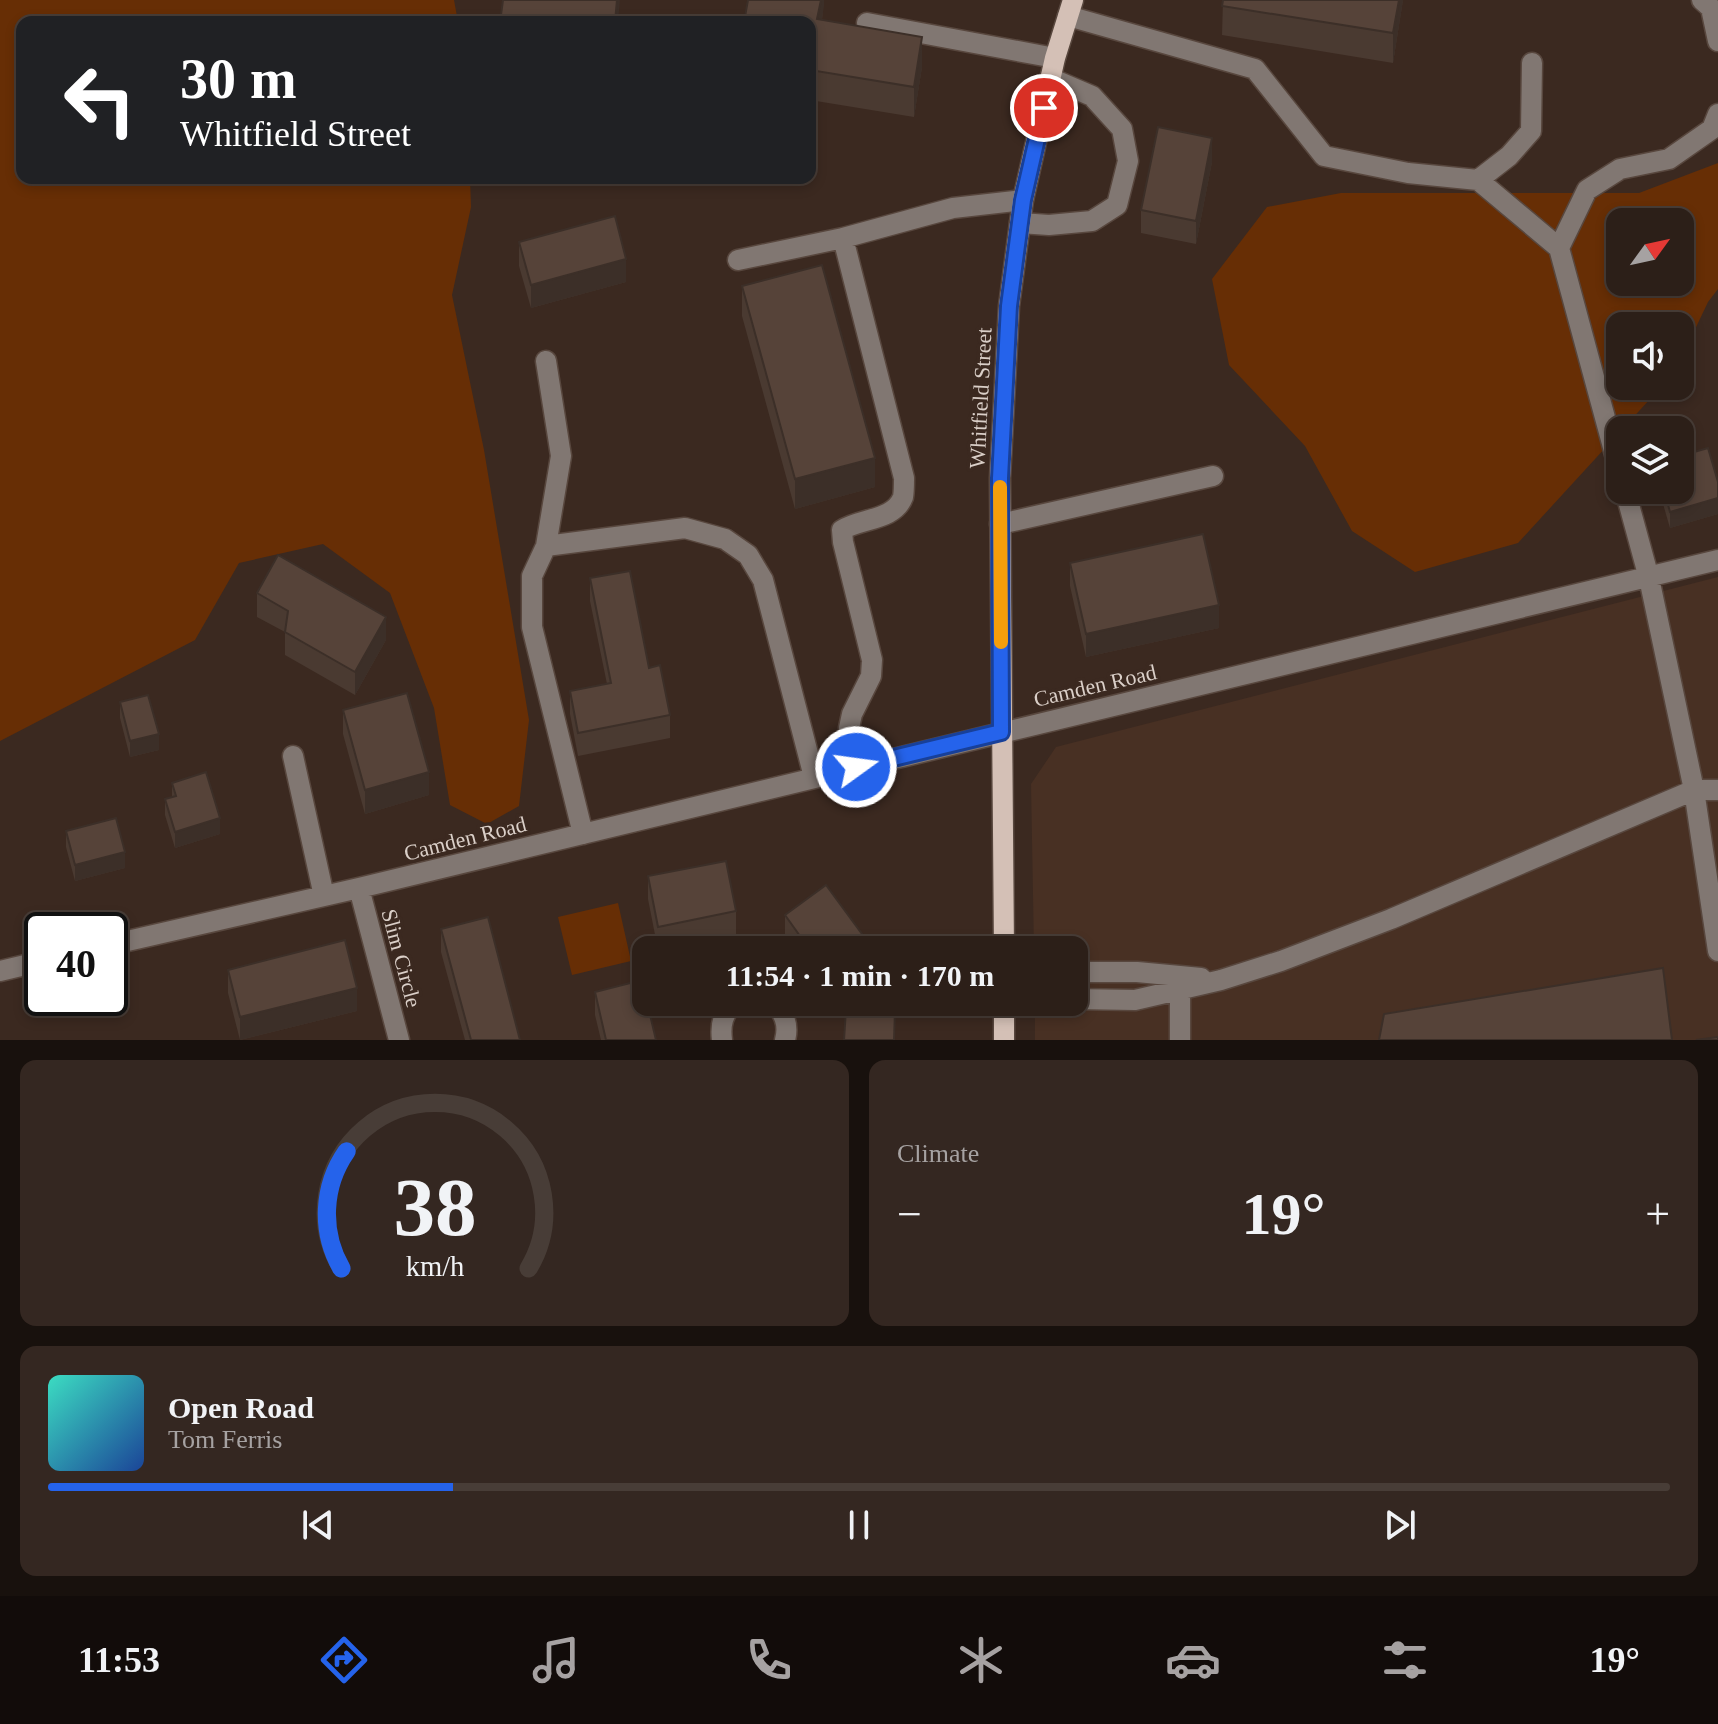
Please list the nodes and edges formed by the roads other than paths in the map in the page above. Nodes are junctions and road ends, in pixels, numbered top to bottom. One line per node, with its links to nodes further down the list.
1 (1702, 0): 4 (street)
2 (1071, 8): 6 (main road, Whitfield Street); 8 (street)
3 (867, 23): 6 (street)
4 (1718, 41)
5 (1532, 63): 8 (street)
6 (1053, 68): 9 (main road, Whitfield Street); 10 (street)
7 (1718, 114): 12 (street)
8 (1478, 180): 12 (street)
9 (1023, 200): 10 (main road, Whitfield Street); 11 (street)
10 (1020, 223): 18 (main road, Whitfield Street)
11 (843, 238): 13 (street); 24 (street)
12 (1559, 248): 15 (street)
13 (738, 260)
14 (546, 361): 19 (street)
15 (1606, 421)
16 (1213, 476): 18 (street)
17 (1629, 504): 21 (street)
18 (1000, 524): 22 (main road, Whitfield Street)
19 (546, 546): 25 (street); 28 (street)
20 (1718, 560): 21 (street, Camden Road)
21 (1649, 578): 22 (street, Camden Road); 26 (street)
22 (1001, 732): 24 (street, Camden Road); 31 (main road, Whitfield Street)
23 (293, 756): 30 (street)
24 (856, 767): 25 (street, Camden Road)
25 (814, 777): 28 (street, Camden Road)
26 (1694, 790): 27 (street); 33 (street); 37 (street)
27 (1718, 790)
28 (583, 834): 29 (street, Camden Road)
29 (359, 888): 30 (street, Camden Road); 43 (street, Slim Circle)
30 (324, 896): 32 (street, Camden Road)
31 (1004, 936)
32 (128, 941)
33 (1718, 951)
34 (24, 965): 35 (street)
35 (0, 971)
36 (1088, 972): 37 (street)
37 (1221, 980): 38 (street)
38 (1180, 989): 39 (street); 47 (street)
39 (1088, 999)
40 (724, 1016): 44 (street)
41 (783, 1016): 45 (street)
42 (1004, 1016): 46 (main road)
43 (399, 1040)
44 (722, 1040)
45 (785, 1040)
46 (1004, 1040)
47 (1180, 1040)

